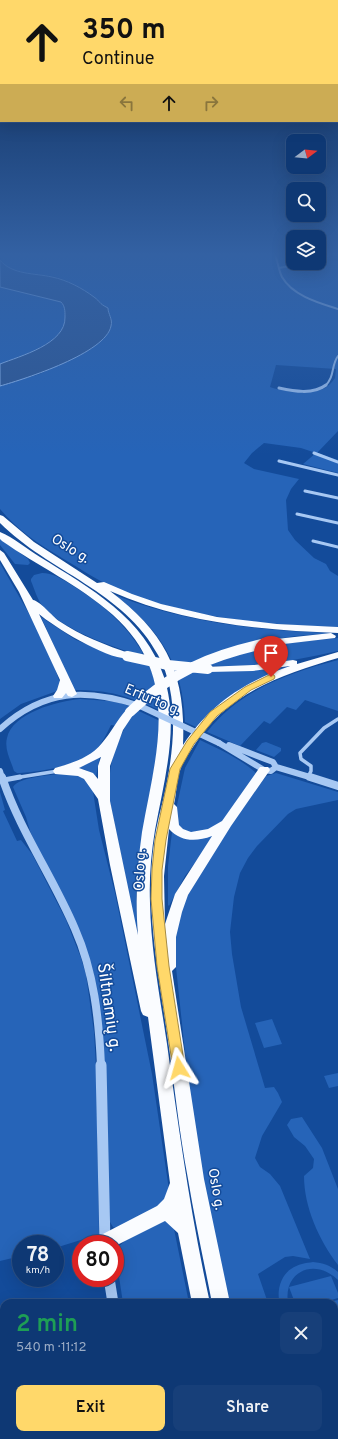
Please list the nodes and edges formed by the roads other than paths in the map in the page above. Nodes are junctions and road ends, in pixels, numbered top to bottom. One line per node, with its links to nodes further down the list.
1 (338, 356): 2 (street)
2 (279, 388)
3 (314, 453): 5 (street)
4 (279, 461): 6 (street)
5 (338, 462)
6 (338, 474)
7 (305, 491): 8 (street)
8 (338, 498)
9 (297, 514): 11 (street)
10 (0, 518): 16 (highway, Oslo g.)
11 (338, 523)
12 (0, 534): 37 (highway, Oslo g.)
13 (312, 541): 14 (street)
14 (338, 547)
15 (0, 553): 17 (highway)
16 (67, 567): 18 (highway); 28 (highway, Oslo g.)
17 (24, 592): 20 (highway, bridge); 21 (highway)
18 (338, 630)
19 (338, 636): 26 (highway, bridge)
20 (338, 655): 28 (highway)
21 (66, 679): 22 (highway); 23 (highway)
22 (72, 694): 23 (street); 27 (street, Erfurto g., bridge)
23 (58, 696): 25 (street)
24 (338, 719): 31 (street)
25 (0, 730)
26 (117, 730): 29 (highway); 34 (highway)
27 (264, 766): 31 (street); 35 (highway)
28 (175, 769): 33 (highway, Oslo g.)
29 (59, 771): 30 (street); 34 (highway)
30 (1, 777): 41 (street, Šiltnamių g.)
31 (308, 777): 32 (street)
32 (338, 786)
33 (171, 792): 35 (highway); 36 (highway, Oslo g.)
34 (104, 801): 37 (highway)
35 (227, 823): 36 (highway)
36 (169, 999): 46 (highway, Oslo g.)
37 (163, 1076): 38 (highway, Oslo g.)
38 (179, 1182): 39 (highway); 40 (highway, Oslo g.)
39 (163, 1212): 40 (highway); 42 (highway)
40 (187, 1230): 45 (highway, Oslo g.)
41 (105, 1235)
42 (120, 1235)
43 (110, 1287): 44 (street)
44 (112, 1299)
45 (199, 1299)
46 (220, 1299)

